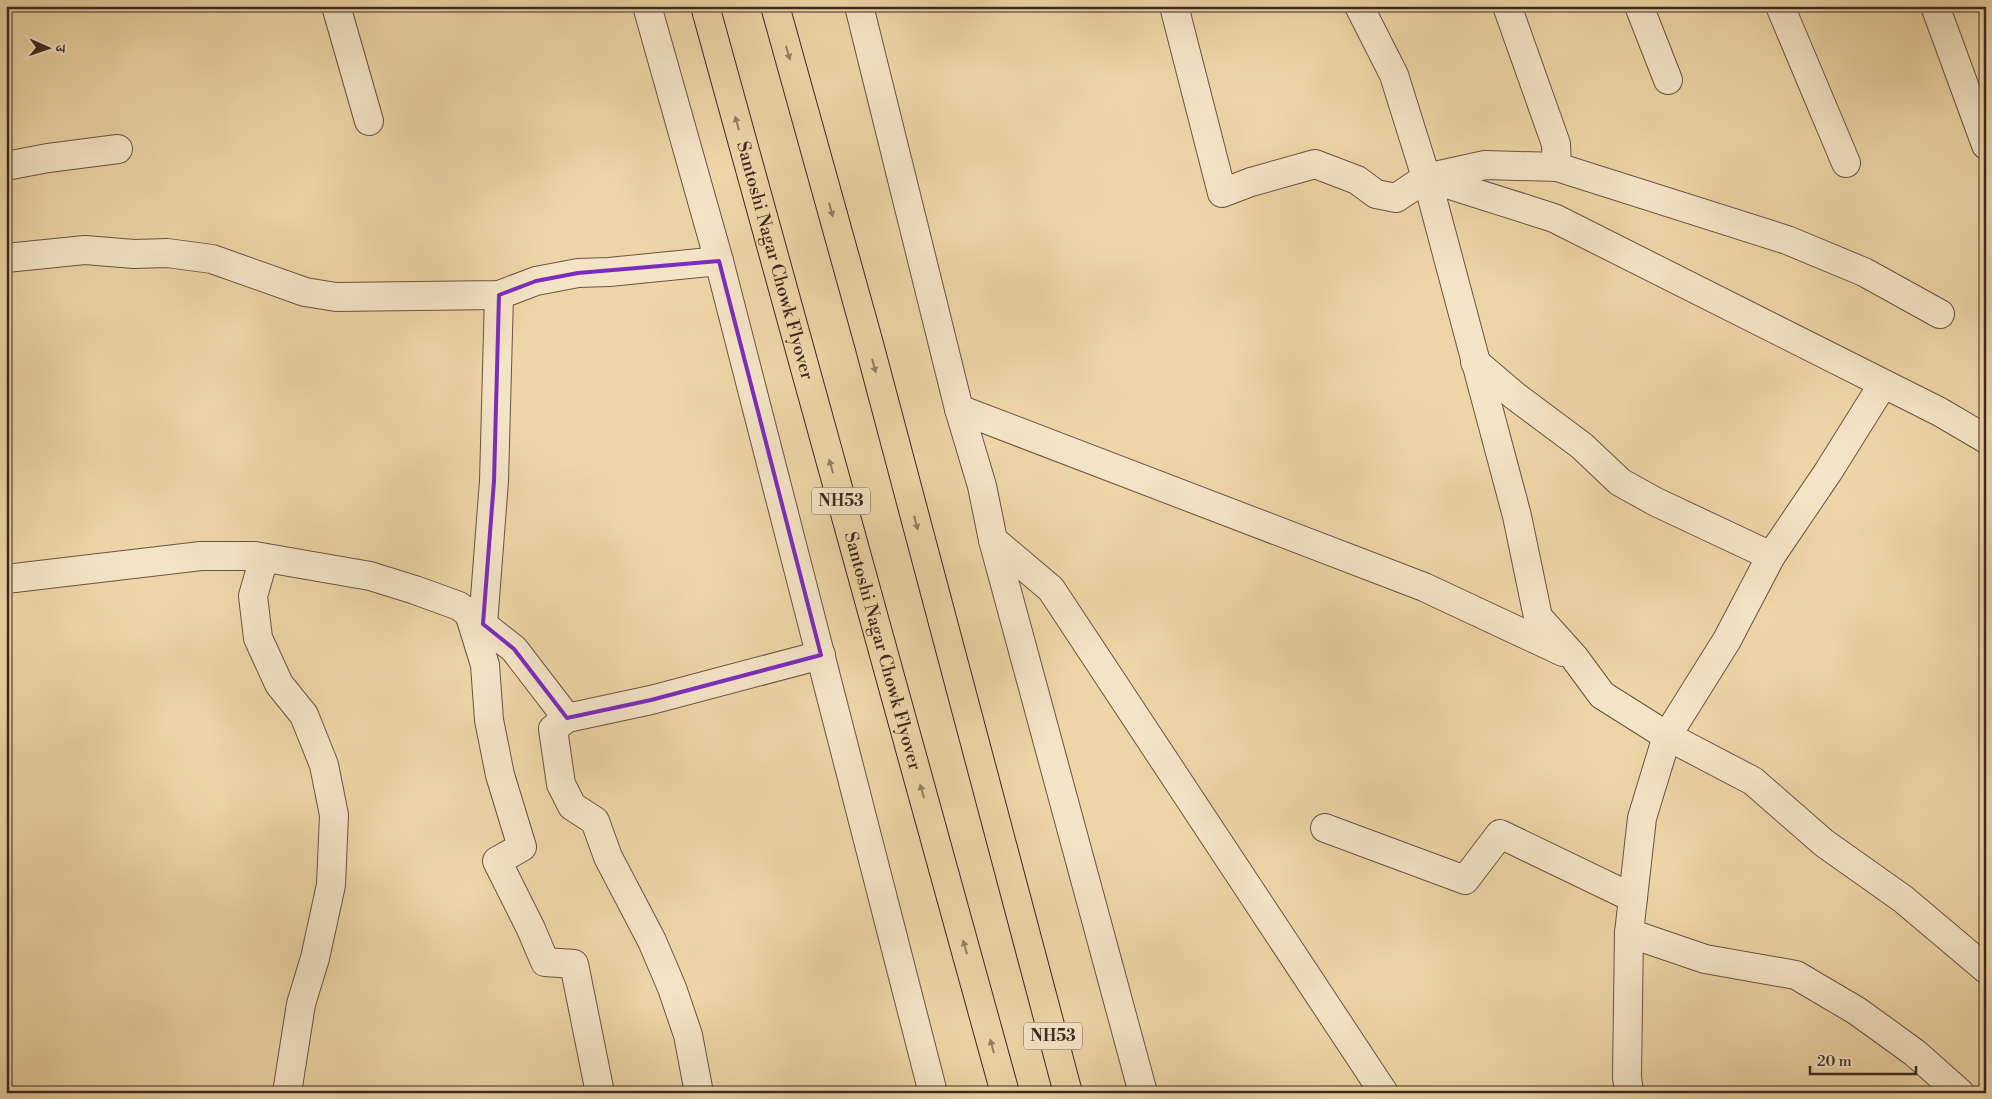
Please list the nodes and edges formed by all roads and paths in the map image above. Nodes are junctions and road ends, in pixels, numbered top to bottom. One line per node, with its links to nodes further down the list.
1 (336, 6): 13 (street)
2 (647, 6): 21 (street)
3 (705, 6): 45 (highway, Santoshi Nagar Chowk Flyover / NH53, one-way to 3)
4 (774, 6): 46 (highway, NH53, one-way to 46)
5 (859, 6): 26 (street)
6 (1174, 6): 19 (street)
7 (1359, 6): 19 (street)
8 (1507, 6): 18 (street)
9 (1639, 6): 12 (street)
10 (1780, 6): 16 (street)
11 (1943, 10): 14 (street)
12 (1668, 80)
13 (369, 121)
14 (1986, 146)
15 (118, 149): 17 (street)
16 (1846, 163)
17 (6, 166)
18 (1557, 167): 19 (street); 23 (street)
19 (1426, 178): 24 (street); 25 (street)
20 (6, 258): 22 (street)
21 (719, 261): 22 (street); 33 (street)
22 (499, 295): 32 (street)
23 (1940, 314)
24 (1475, 362): 29 (street); 34 (street)
25 (1883, 384): 27 (street); 29 (street)
26 (960, 409): 28 (street); 34 (street)
27 (1986, 439)
28 (993, 540): 47 (street); 48 (street)
29 (1771, 556): 36 (street)
30 (264, 558): 31 (street); 32 (street); 41 (street)
31 (6, 579)
32 (476, 618): 35 (street); 42 (street)
33 (821, 655): 35 (street); 44 (street)
34 (1574, 657): 36 (street)
35 (567, 718): 43 (street)
36 (1667, 736): 38 (street); 40 (street)
37 (1325, 828): 38 (street)
38 (1633, 898): 39 (street)
39 (1630, 933): 49 (street); 50 (street)
40 (1986, 969)
41 (287, 1093)
42 (600, 1093)
43 (699, 1093)
44 (933, 1093)
45 (1005, 1093)
46 (1068, 1093)
47 (1143, 1093)
48 (1384, 1093)
49 (1629, 1093)
50 (1960, 1093)

